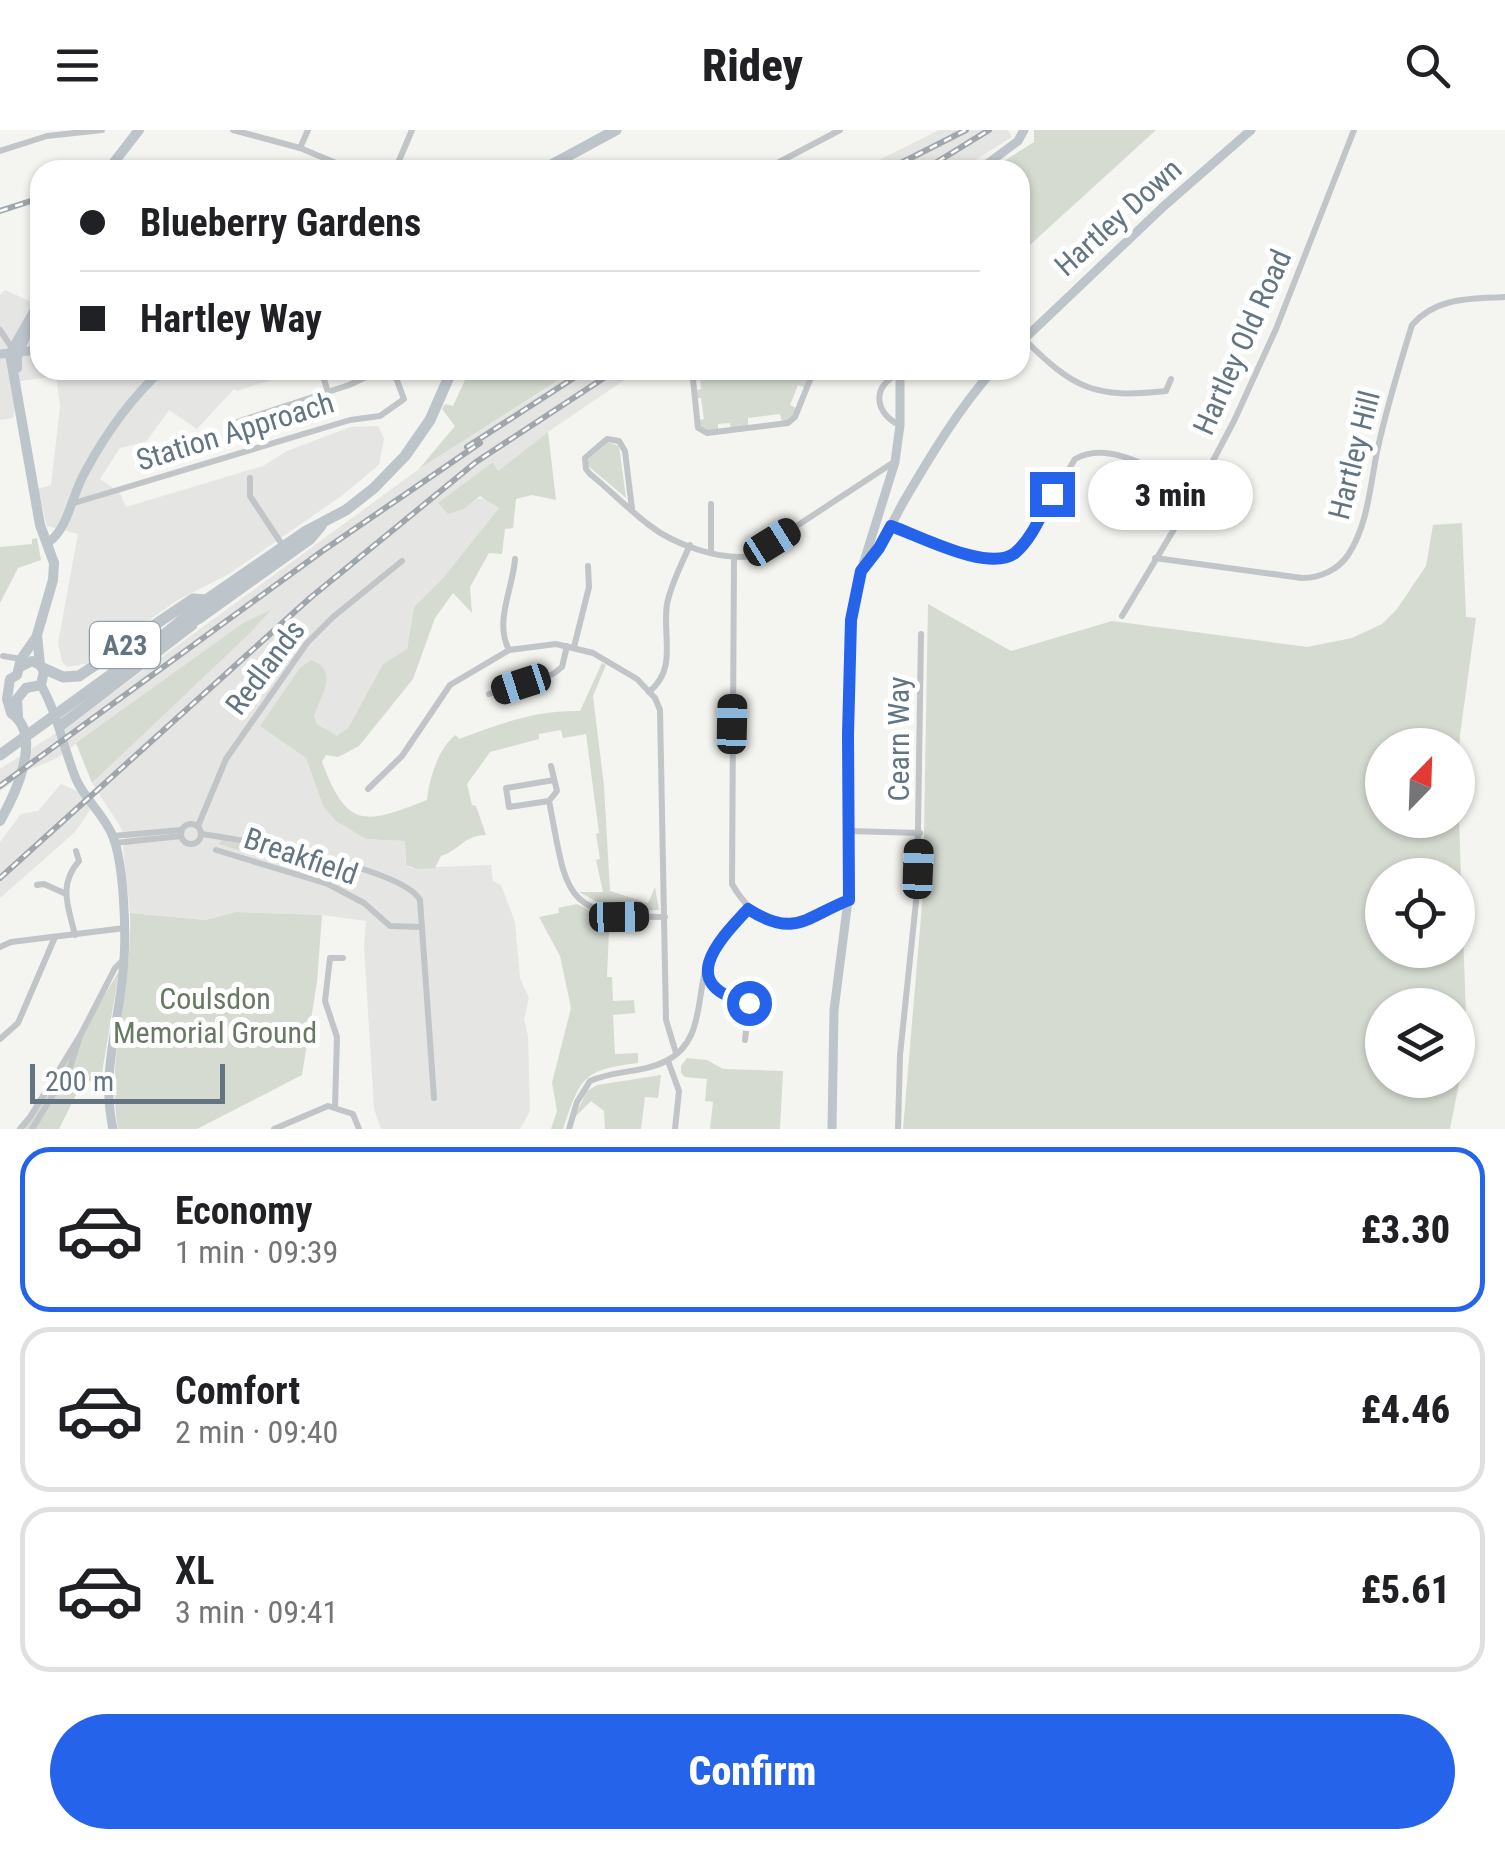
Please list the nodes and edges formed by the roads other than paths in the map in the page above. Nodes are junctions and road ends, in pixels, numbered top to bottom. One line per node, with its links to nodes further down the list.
1 (102, 130): 11 (street)
2 (138, 130): 14 (main road)
3 (232, 130): 12 (street)
4 (308, 130): 12 (street)
5 (412, 130): 16 (street)
6 (616, 130): 17 (highway)
7 (840, 130): 18 (street)
8 (1024, 130): 19 (main road)
9 (1251, 130): 25 (main road, Hartley Down)
10 (1354, 130): 45 (street, Hartley Old Road)
11 (38, 134): 13 (street)
12 (300, 148): 15 (street)
13 (0, 151)
14 (116, 160)
15 (329, 160)
16 (399, 160)
17 (560, 160)
18 (783, 160)
19 (992, 160)
20 (1505, 297): 55 (street, Hartley Hill)
21 (30, 318): 28 (main road)
22 (30, 324): 24 (main road)
23 (0, 330): 28 (street)
24 (28, 330): 26 (main road); 28 (main road)
25 (1030, 333)
26 (30, 339)
27 (1030, 348): 29 (street)
28 (8, 351): 50 (main road)
29 (1171, 379)
30 (152, 380): 46 (main road)
31 (324, 380): 40 (street)
32 (357, 380): 40 (street)
33 (398, 380): 46 (street, Station Approach)
34 (448, 380): 52 (highway, A23)
35 (693, 380): 36 (street)
36 (810, 380)
37 (890, 380): 42 (street)
38 (900, 380): 42 (main road)
39 (985, 380): 49 (main road)
40 (328, 392): 41 (street)
41 (228, 425)
42 (900, 426): 43 (main road)
43 (896, 462): 54 (street); 59 (main road)
44 (250, 478): 52 (street)
45 (1197, 491): 49 (street); 55 (street, Hartley Old Road)
46 (70, 504): 50 (main road)
47 (632, 508): 47 (street); 51 (street)
48 (715, 509): 53 (street)
49 (891, 526): 59 (main road)
50 (48, 542): 65 (main road)
51 (690, 545): 53 (street); 72 (street)
52 (286, 550): 60 (highway, A23); 62 (highway, A23)
53 (711, 552): 54 (street)
54 (734, 558): 92 (street)
55 (1155, 558): 61 (street, Hartley Old Road)
56 (516, 559): 67 (street)
57 (402, 562): 82 (street, Redlands)
58 (588, 566): 66 (street)
59 (861, 571): 83 (main road)
60 (206, 600): 63 (highway, A23); 69 (highway, A23)
61 (1122, 616)
62 (198, 618): 63 (highway, A23); 75 (highway, A23)
63 (165, 634): 76 (highway, A23)
64 (921, 634): 85 (street, Cearn Way)
65 (37, 635): 69 (main road); 69 (main road)
66 (571, 646): 67 (street); 72 (street); 73 (street)
67 (509, 650): 79 (street)
68 (2, 654): 69 (street); 69 (street)
69 (29, 666): 70 (main road); 71 (main road); 74 (main road)
70 (41, 685): 71 (main road); 75 (main road)
71 (26, 688): 74 (main road)
72 (650, 692): 93 (street)
73 (488, 694)
74 (18, 717): 81 (main road)
75 (60, 726): 86 (main road)
76 (1, 754)
77 (552, 766): 78 (street)
78 (554, 780): 80 (street); 80 (street)
79 (382, 793)
80 (549, 801): 93 (street)
81 (0, 821)
82 (199, 830): 84 (street); 84 (street); 94 (street)
83 (849, 831): 85 (street, Cearn Way); 91 (main road)
84 (181, 833): 86 (street)
85 (920, 833): 119 (street)
86 (114, 839): 95 (main road)
87 (216, 850): 94 (street, Breakfield)
88 (76, 851): 90 (street)
89 (37, 885): 90 (street)
90 (64, 893): 96 (street)
91 (849, 900): 92 (street); 118 (main road)
92 (748, 909): 101 (street)
93 (665, 917): 103 (street)
94 (422, 927): 108 (street)
95 (125, 928): 96 (street); 100 (main road)
96 (74, 935): 97 (street)
97 (55, 937): 98 (street); 104 (street)
98 (0, 947)
99 (343, 958): 109 (street)
100 (124, 959): 110 (street); 113 (main road)
101 (706, 968): 102 (street); 105 (street)
102 (694, 1028): 103 (street); 106 (street)
103 (678, 1029): 106 (street)
104 (0, 1039)
105 (744, 1040)
106 (676, 1054): 107 (street)
107 (668, 1060): 116 (street); 117 (street)
108 (434, 1098)
109 (334, 1106): 114 (street); 115 (street)
110 (34, 1119): 111 (street); 112 (street)
111 (20, 1129)
112 (32, 1129)
113 (113, 1129)
114 (274, 1129)
115 (359, 1129)
116 (569, 1129)
117 (675, 1129)
118 (832, 1129)
119 (898, 1129)

